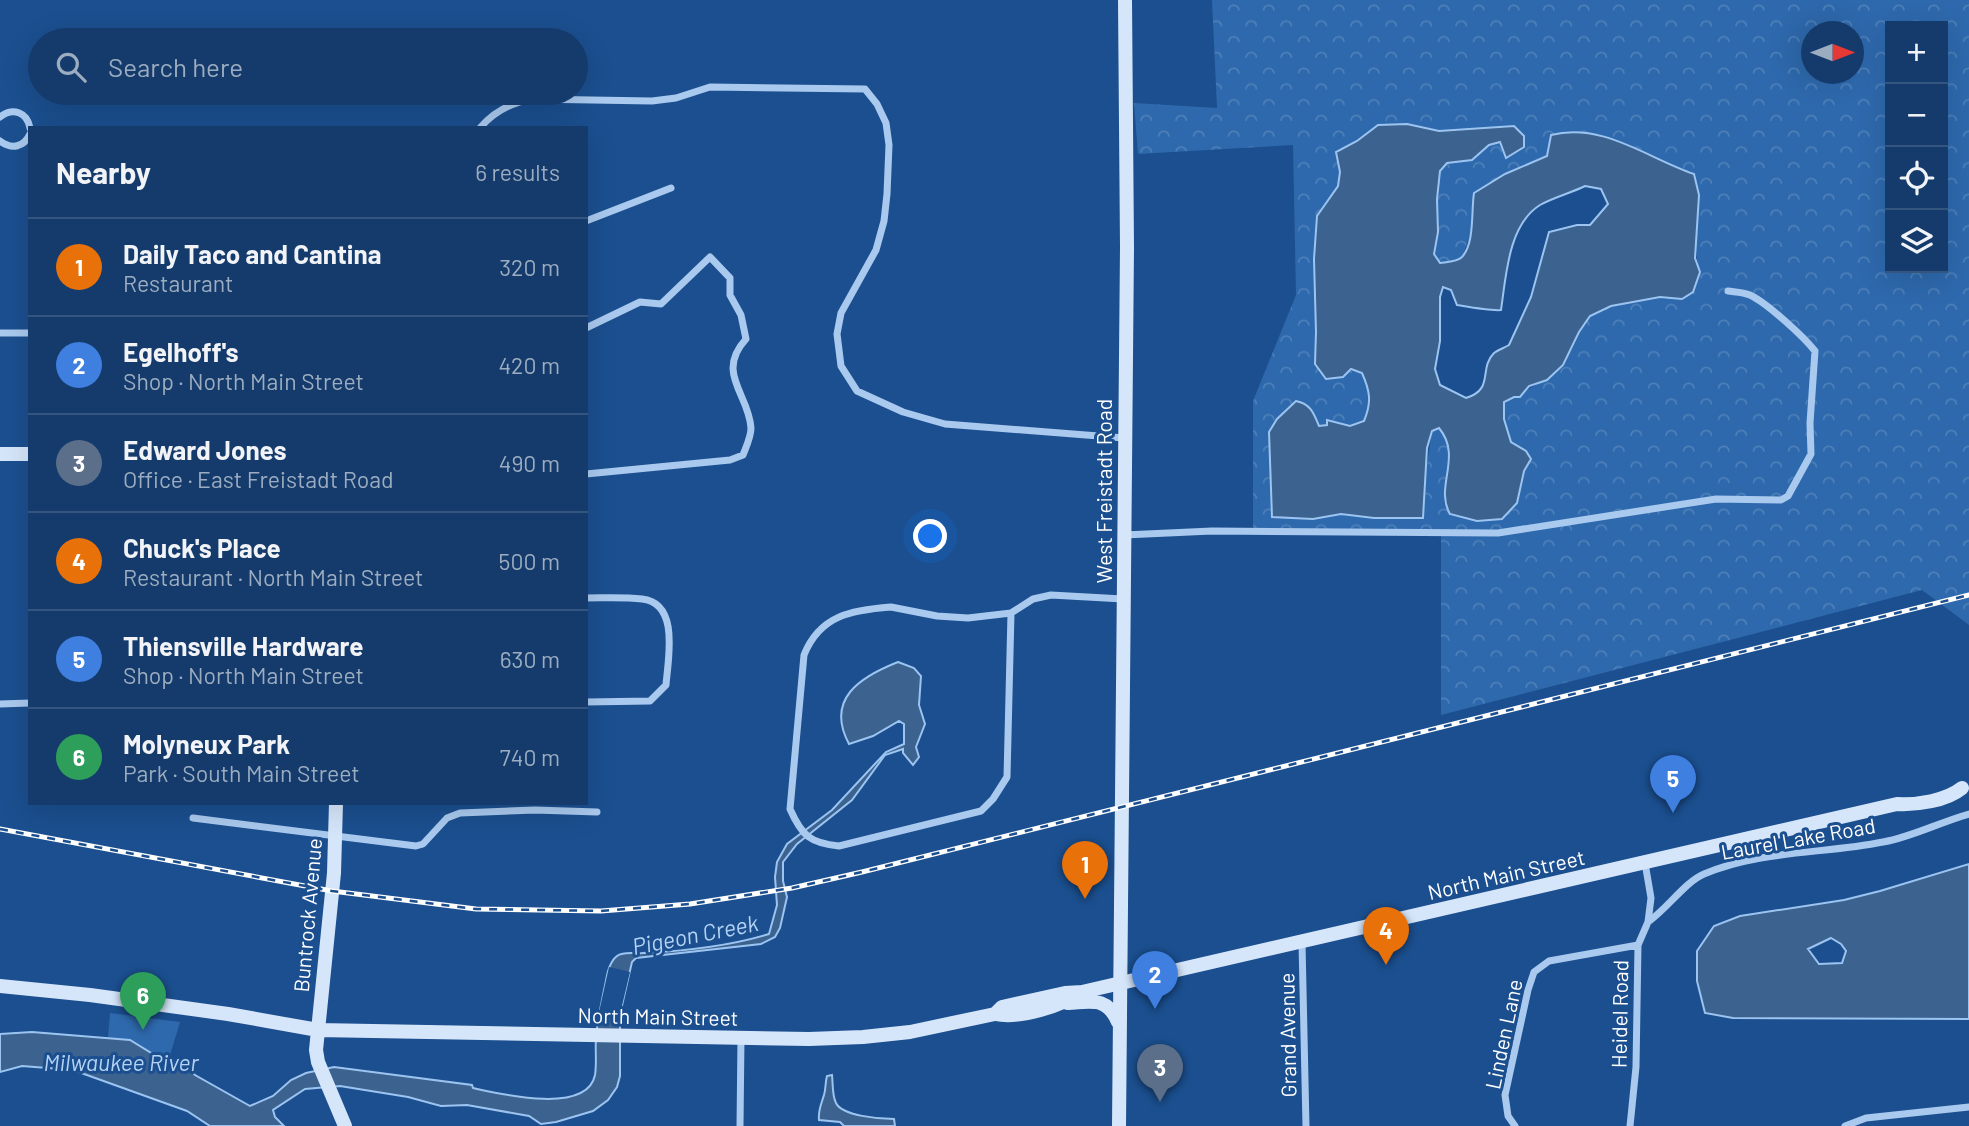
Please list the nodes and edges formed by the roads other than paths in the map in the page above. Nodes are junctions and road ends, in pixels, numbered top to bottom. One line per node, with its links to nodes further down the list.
1 (1125, 0): 15 (main road, West Freistadt Road)
2 (588, 100): 15 (street)
3 (508, 105): 6 (street)
4 (0, 117): 5 (street)
5 (30, 126)
6 (483, 126)
7 (28, 137): 8 (street)
8 (0, 141)
9 (671, 188): 10 (street)
10 (588, 220)
11 (1728, 291): 19 (street)
12 (588, 327): 18 (street)
13 (0, 333): 14 (street)
14 (28, 333)
15 (1124, 438): 19 (main road, West Freistadt Road)
16 (0, 454): 17 (main road)
17 (28, 454)
18 (588, 474)
19 (1124, 535): 21 (main road, West Freistadt Road)
20 (588, 598): 23 (street)
21 (1123, 599): 22 (street); 36 (main road, West Freistadt Road)
22 (1011, 613): 22 (street)
23 (588, 702)
24 (0, 704): 25 (street)
25 (28, 704)
26 (1965, 788): 32 (main road, North Main Street)
27 (336, 805): 31 (main road, Buntrock Avenue)
28 (597, 812): 31 (street)
29 (1969, 814): 33 (street, Laurel Lake Road)
30 (193, 818): 31 (street)
31 (336, 836): 42 (main road, Buntrock Avenue)
32 (1645, 863): 33 (street, Heidel Road); 34 (main road, North Main Street)
33 (1648, 922): 35 (street, Heidel Road)
34 (1302, 943): 36 (main road, North Main Street); 48 (street, Grand Avenue)
35 (1638, 945): 49 (street, Linden Lane); 50 (street, Heidel Road)
36 (1120, 982): 38 (main road, North Main Street); 41 (main road, West Freistadt Road)
37 (0, 986): 42 (main road, North Main Street)
38 (1082, 992): 39 (main road, North Main Street); 40 (main road, North Main Street)
39 (1066, 1003): 40 (main road, North Main Street); 41 (main road)
40 (995, 1014): 43 (main road, North Main Street)
41 (1119, 1027): 47 (main road, West Freistadt Road)
42 (318, 1030): 43 (main road, North Main Street); 45 (main road, Buntrock Avenue)
43 (741, 1038): 46 (street)
44 (1969, 1107): 51 (street)
45 (345, 1126)
46 (740, 1126)
47 (1119, 1126)
48 (1306, 1126)
49 (1514, 1126)
50 (1630, 1126)
51 (1845, 1126)

